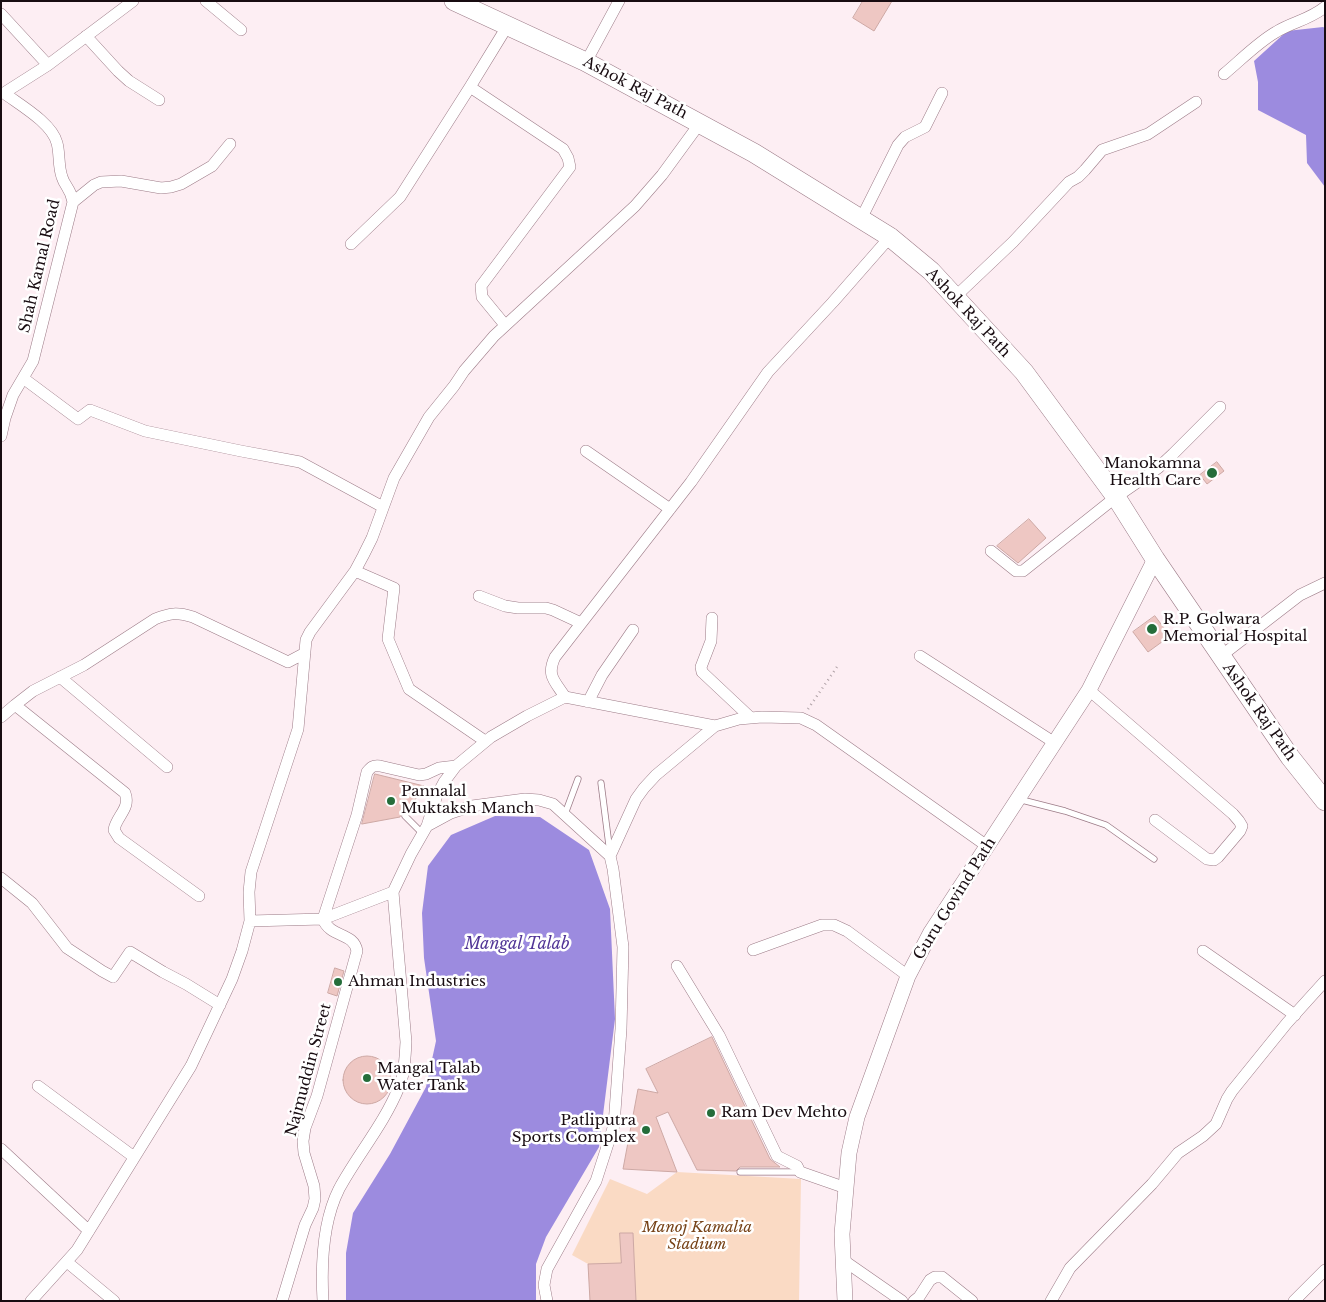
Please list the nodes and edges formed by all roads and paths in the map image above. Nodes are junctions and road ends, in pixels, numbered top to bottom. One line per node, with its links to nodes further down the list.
1 (133, 1): 9 (street)
2 (206, 1): 8 (street)
3 (454, 1): 7 (main road, Ashok Raj Path)
4 (619, 1): 10 (street)
5 (1325, 7): 12 (street)
6 (1, 14): 11 (street)
7 (508, 25): 10 (main road, Ashok Raj Path); 13 (street)
8 (241, 30)
9 (86, 36): 11 (street); 16 (street)
10 (586, 62): 18 (main road, Ashok Raj Path)
11 (48, 64): 14 (street)
12 (1224, 74)
13 (470, 87): 23 (street); 25 (street)
14 (3, 93): 20 (street, Shah Kamal Road)
15 (942, 94): 21 (street)
16 (159, 100)
17 (1196, 102): 24 (street)
18 (700, 124): 21 (main road, Ashok Raj Path); 25 (street)
19 (230, 144): 20 (street)
20 (73, 202): 26 (street, Shah Kamal Road)
21 (861, 219): 22 (main road, Ashok Raj Path)
22 (890, 237): 24 (main road, Ashok Raj Path); 32 (street)
23 (351, 244)
24 (955, 297): 30 (main road, Ashok Raj Path)
25 (505, 325): 31 (street)
26 (23, 378): 28 (street, Shah Kamal Road); 31 (street)
27 (1220, 407): 30 (street)
28 (1, 436)
29 (586, 451): 32 (street)
30 (1116, 497): 33 (street); 34 (main road, Ashok Raj Path)
31 (383, 507): 35 (street)
32 (670, 509): 39 (street)
33 (991, 552)
34 (1155, 559): 43 (main road, Ashok Raj Path); 46 (street, Guru Govind Path)
35 (355, 571): 41 (street); 54 (street)
36 (1325, 583): 43 (street)
37 (479, 596): 39 (street)
38 (712, 618): 51 (street)
39 (581, 623): 47 (street)
40 (632, 630): 48 (street)
41 (305, 653): 45 (street); 73 (street)
42 (920, 656): 55 (street)
43 (1221, 656): 61 (main road, Ashok Raj Path)
44 (839, 664): 52 (path)
45 (60, 677): 49 (street); 57 (street)
46 (1089, 690): 55 (street, Guru Govind Path); 64 (street)
47 (565, 697): 48 (street); 54 (street)
48 (588, 702): 53 (street)
49 (15, 705): 50 (street); 71 (street)
50 (1, 718)
51 (751, 718): 52 (street); 53 (street)
52 (801, 718): 66 (street)
53 (715, 726): 67 (street)
54 (485, 741): 56 (street)
55 (1055, 743): 60 (street, Guru Govind Path)
56 (456, 766): 65 (street); 72 (street)
57 (168, 768)
58 (578, 779): 62 (lane)
59 (601, 783): 67 (lane)
60 (1018, 799): 66 (street, Guru Govind Path); 68 (lane)
61 (1325, 801)
62 (565, 814): 65 (street); 67 (street)
63 (405, 816): 65 (lane)
64 (1155, 820)
65 (425, 830): 70 (street)
66 (987, 846): 77 (street, Guru Govind Path)
67 (610, 856): 95 (street)
68 (1154, 859)
69 (1, 878): 79 (street)
70 (393, 892): 72 (street); 94 (street)
71 (199, 896)
72 (323, 919): 73 (street); 93 (street, Najmuddin Street)
73 (250, 920): 79 (street)
74 (753, 950): 77 (street)
75 (1203, 951): 80 (street)
76 (678, 966): 85 (street)
77 (908, 976): 86 (street, Guru Govind Path)
78 (1325, 981): 80 (street)
79 (220, 1005): 83 (street)
80 (1295, 1015): 100 (street)
81 (38, 1086): 83 (street)
82 (1, 1149): 87 (street)
83 (134, 1157): 87 (street)
84 (740, 1172): 85 (lane)
85 (800, 1172): 86 (street)
86 (846, 1188): 88 (street, Guru Govind Path)
87 (89, 1231): 89 (street)
88 (843, 1260): 96 (street, Guru Govind Path); 97 (street)
89 (67, 1262): 91 (street); 92 (street)
90 (1325, 1270): 101 (street)
91 (31, 1301)
92 (114, 1301)
93 (282, 1301)
94 (323, 1301)
95 (546, 1301)
96 (845, 1301)
97 (902, 1301)
98 (914, 1301): 99 (street)
99 (972, 1301)
100 (1051, 1301)
101 (1294, 1301)

